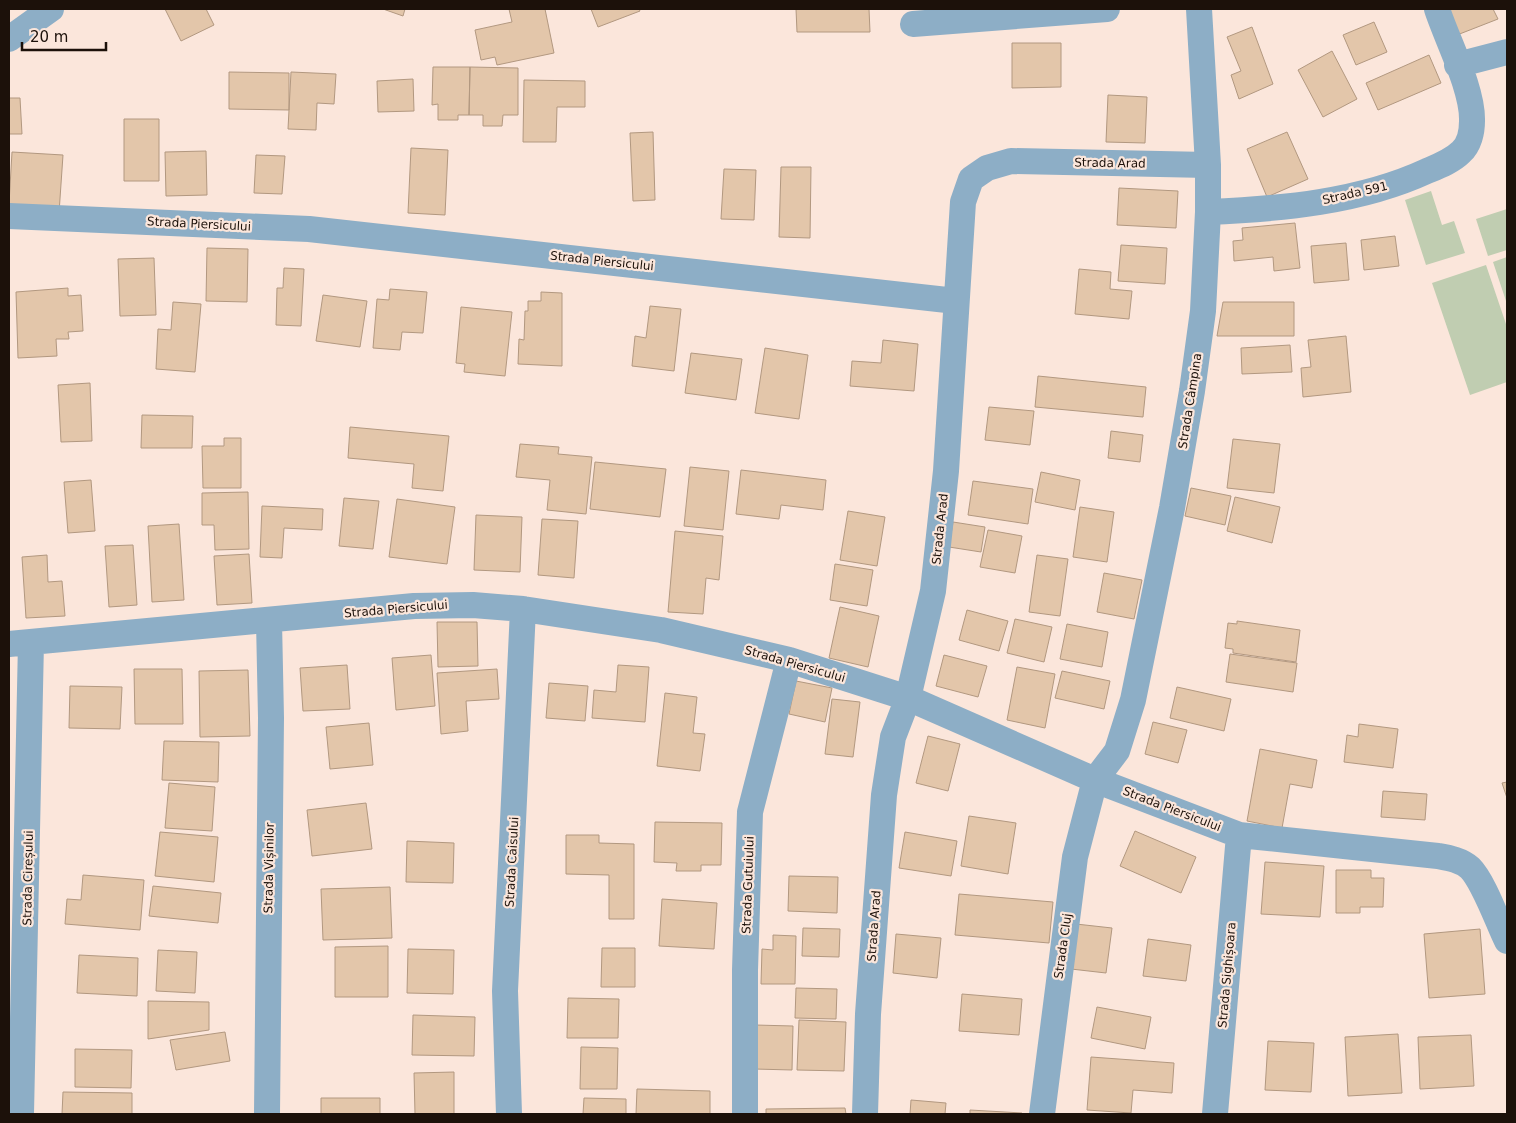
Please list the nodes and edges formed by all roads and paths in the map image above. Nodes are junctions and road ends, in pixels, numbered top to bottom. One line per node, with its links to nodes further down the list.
1 (51, 9): 6 (street)
2 (1107, 9): 5 (street)
3 (1199, 9): 9 (street, Strada Câmpina)
4 (1437, 9): 8 (street)
5 (913, 24)
6 (9, 39)
7 (1507, 52): 8 (street)
8 (1457, 66): 10 (street, Strada 591)
9 (1208, 165): 10 (street, Strada Câmpina); 12 (street, Strada Arad)
10 (1208, 212): 18 (street, Strada Câmpina)
11 (9, 216): 12 (street, Strada Piersicului)
12 (956, 300): 17 (street, Strada Arad)
13 (523, 609): 14 (street, Strada Piersicului); 16 (street, Strada Piersicului); 23 (street, Strada Caisului)
14 (270, 621): 15 (street, Strada Piersicului); 22 (street, Strada Vișinilor)
15 (20, 643): 21 (street, Strada Cireșului)
16 (789, 660): 17 (street, Strada Piersicului); 24 (street, Strada Gutuiului)
17 (908, 698): 18 (street, Strada Piersicului); 25 (street, Strada Arad)
18 (1095, 780): 19 (street, Strada Piersicului); 26 (street, Strada Cluj)
19 (1239, 835): 20 (street, Strada Piersicului); 27 (street, Strada Sighișoara)
20 (1507, 941)
21 (21, 1114)
22 (267, 1114)
23 (509, 1114)
24 (745, 1114)
25 (865, 1114)
26 (1042, 1114)
27 (1215, 1114)

